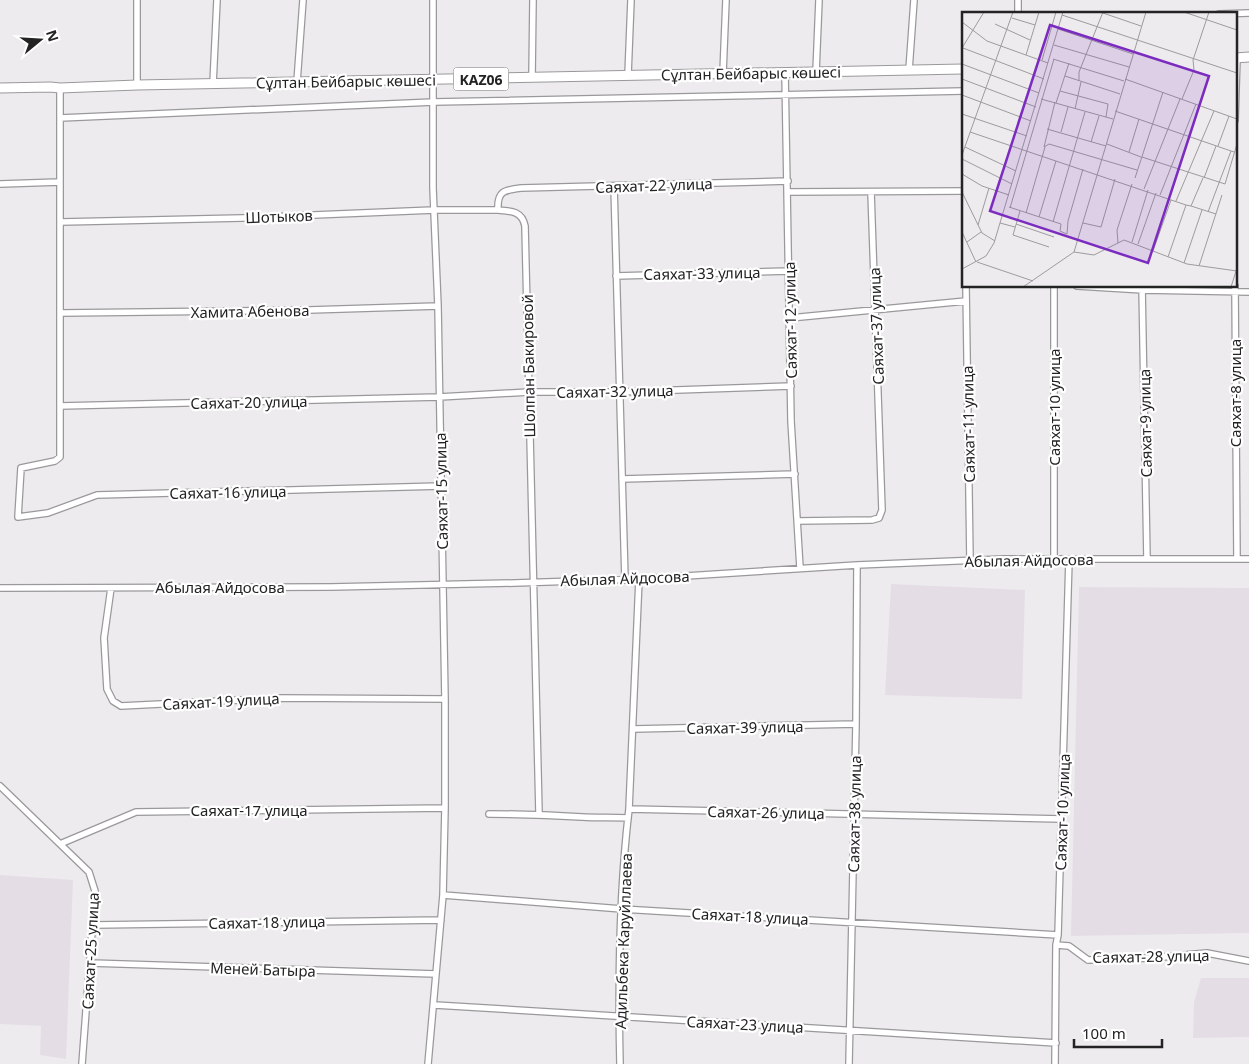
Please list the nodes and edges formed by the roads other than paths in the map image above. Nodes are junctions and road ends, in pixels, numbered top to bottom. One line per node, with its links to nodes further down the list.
1 (137, 0): 24 (street)
2 (217, 0): 23 (street)
3 (303, 0): 22 (street)
4 (433, 0): 21 (street, Саяхат-15 улица)
5 (533, 0): 20 (street)
6 (631, 0): 19 (street)
7 (726, 0): 18 (street)
8 (819, 0): 17 (street)
9 (914, 0): 15 (street)
10 (1236, 13): 11 (street)
11 (1249, 13)
12 (1236, 58): 13 (main road)
13 (1249, 58)
14 (962, 68): 15 (main road, Сұлтан Бейбарыс көшесі / KAZ06)
15 (909, 70): 17 (main road, Сұлтан Бейбарыс көшесі / KAZ06)
16 (785, 72): 17 (main road, Сұлтан Бейбарыс көшесі / KAZ06); 18 (main road, Сұлтан Бейбарыс көшесі / KAZ06); 28 (street, Саяхат-12 улица)
17 (816, 72)
18 (723, 73): 19 (main road, Сұлтан Бейбарыс көшесі / KAZ06)
19 (628, 75): 20 (main road, Сұлтан Бейбарыс көшесі / KAZ06)
20 (532, 77): 21 (main road, Сұлтан Бейбарыс көшесі / KAZ06)
21 (434, 80): 22 (main road, Сұлтан Бейбарыс көшесі / KAZ06); 29 (street, Саяхат-15 улица)
22 (297, 82): 23 (main road, Сұлтан Бейбарыс көшесі / KAZ06)
23 (213, 84): 24 (main road, Сұлтан Бейбарыс көшесі / KAZ06)
24 (138, 85): 26 (main road, Сұлтан Бейбарыс көшесі / KAZ06)
25 (0, 88): 26 (main road, Сұлтан Бейбарыс көшесі / KAZ06)
26 (60, 88): 30 (street)
27 (962, 91): 28 (street)
28 (786, 95): 29 (street); 31 (street, Саяхат-12 улица)
29 (434, 102): 30 (street); 38 (street, Саяхат-15 улица)
30 (60, 118): 32 (street)
31 (788, 180): 34 (street, Саяхат-22 улица); 36 (street, Саяхат-12 улица)
32 (60, 182): 33 (street); 40 (street)
33 (0, 184)
34 (614, 186): 39 (street, Саяхат-22 улица); 42 (street)
35 (962, 191): 37 (street)
36 (788, 192): 37 (street); 41 (street, Саяхат-12 улица)
37 (871, 192): 50 (street, Саяхат-37 улица)
38 (434, 210): 39 (street, Шотыков); 40 (street, Шотыков); 49 (street, Саяхат-15 улица)
39 (498, 210): 54 (street, Шолпан Бакировой)
40 (61, 222): 51 (street)
41 (789, 271): 42 (street, Саяхат-33 улица); 52 (street, Саяхат-12 улица)
42 (616, 276): 55 (street)
43 (968, 288): 48 (street, Саяхат-11 улица)
44 (1054, 288): 62 (street, Саяхат-10 улица)
45 (1142, 288): 46 (street); 66 (street, Саяхат-9 улица)
46 (1235, 289): 47 (street); 64 (street, Саяхат-8 улица)
47 (1249, 292)
48 (966, 301): 50 (street); 67 (street, Саяхат-11 улица)
49 (438, 306): 51 (street, Хамита Абенова); 56 (street, Саяхат-15 улица)
50 (876, 309): 52 (street); 61 (street, Саяхат-37 улица)
51 (61, 313): 57 (street)
52 (790, 318): 53 (street, Саяхат-12 улица)
53 (791, 386): 55 (street, Саяхат-32 улица); 58 (street, Саяхат-12 улица)
54 (529, 392): 55 (street, Саяхат-32 улица); 56 (street, Саяхат-32 улица); 72 (street, Шолпан Бакировой)
55 (619, 392): 59 (street)
56 (439, 397): 57 (street, Саяхат-20 улица); 60 (street, Саяхат-15 улица)
57 (60, 406): 60 (street, Саяхат-16 улица)
58 (795, 474): 59 (street); 61 (street, Саяхат-12 улица)
59 (622, 479): 71 (street)
60 (441, 486): 73 (street, Саяхат-15 улица)
61 (798, 521): 69 (street, Саяхат-12 улица)
62 (1054, 558): 63 (street, Абылая Айдосова); 67 (street, Абылая Айдосова)
63 (1069, 559): 66 (street, Абылая Айдосова); 86 (street, Саяхат-10 улица)
64 (1237, 559): 65 (street, Абылая Айдосова); 66 (street, Абылая Айдосова)
65 (1249, 559)
66 (1147, 560)
67 (970, 561): 68 (street, Абылая Айдосова)
68 (857, 565): 69 (street, Абылая Айдосова); 77 (street, Саяхат-38 улица)
69 (800, 568): 70 (street, Абылая Айдосова)
70 (639, 579): 71 (street, Абылая Айдосова); 78 (street)
71 (625, 580): 72 (street, Абылая Айдосова)
72 (534, 581): 73 (street, Абылая Айдосова); 83 (street, Шолпан Бакировой)
73 (442, 584): 75 (street, Абылая Айдосова); 76 (street, Саяхат-15 улица)
74 (0, 588): 75 (street, Абылая Айдосова)
75 (111, 588): 76 (street, Саяхат-19 улица)
76 (445, 699): 80 (street, Саяхат-15 улица)
77 (856, 724): 78 (street, Саяхат-39 улица); 84 (street, Саяхат-38 улица)
78 (634, 729): 81 (street)
79 (0, 786): 87 (street, Саяхат-25 улица)
80 (445, 808): 87 (street, Саяхат-17 улица); 88 (street, Саяхат-15 улица)
81 (629, 809): 84 (street, Саяхат-26 улица); 85 (street)
82 (490, 814): 83 (street)
83 (539, 814): 85 (street)
84 (855, 814): 86 (street, Саяхат-26 улица); 91 (street, Саяхат-38 улица)
85 (628, 818): 89 (street, Адильбека Каруйллаева)
86 (1062, 819): 93 (street, Саяхат-10 улица)
87 (60, 844): 92 (street, Саяхат-25 улица)
88 (443, 895): 89 (street, Саяхат-18 улица); 90 (street, Саяхат-15 улица)
89 (622, 909): 91 (street, Саяхат-18 улица); 99 (street, Адильбека Каруйллаева)
90 (441, 920): 92 (street, Саяхат-18 улица); 97 (street, Саяхат-15 улица)
91 (852, 922): 93 (street, Саяхат-18 улица); 100 (street, Саяхат-38 улица)
92 (94, 924): 96 (street, Саяхат-25 улица)
93 (1058, 935): 94 (street, Саяхат-10 улица)
94 (1056, 945): 95 (street, Саяхат-28 улица); 101 (street, Саяхат-10 улица)
95 (1249, 961)
96 (90, 963): 97 (street, Меней Батыра); 102 (street, Саяхат-25 улица)
97 (436, 974): 98 (street, Саяхат-15 улица)
98 (434, 1005): 99 (street, Саяхат-23 улица); 103 (street, Саяхат-15 улица)
99 (619, 1015): 100 (street, Саяхат-23 улица); 104 (street, Адильбека Каруйллаева)
100 (850, 1030): 101 (street, Саяхат-23 улица); 105 (street, Саяхат-38 улица)
101 (1056, 1043): 106 (street, Саяхат-10 улица)
102 (82, 1064)
103 (428, 1064)
104 (620, 1064)
105 (849, 1064)
106 (1055, 1064)

